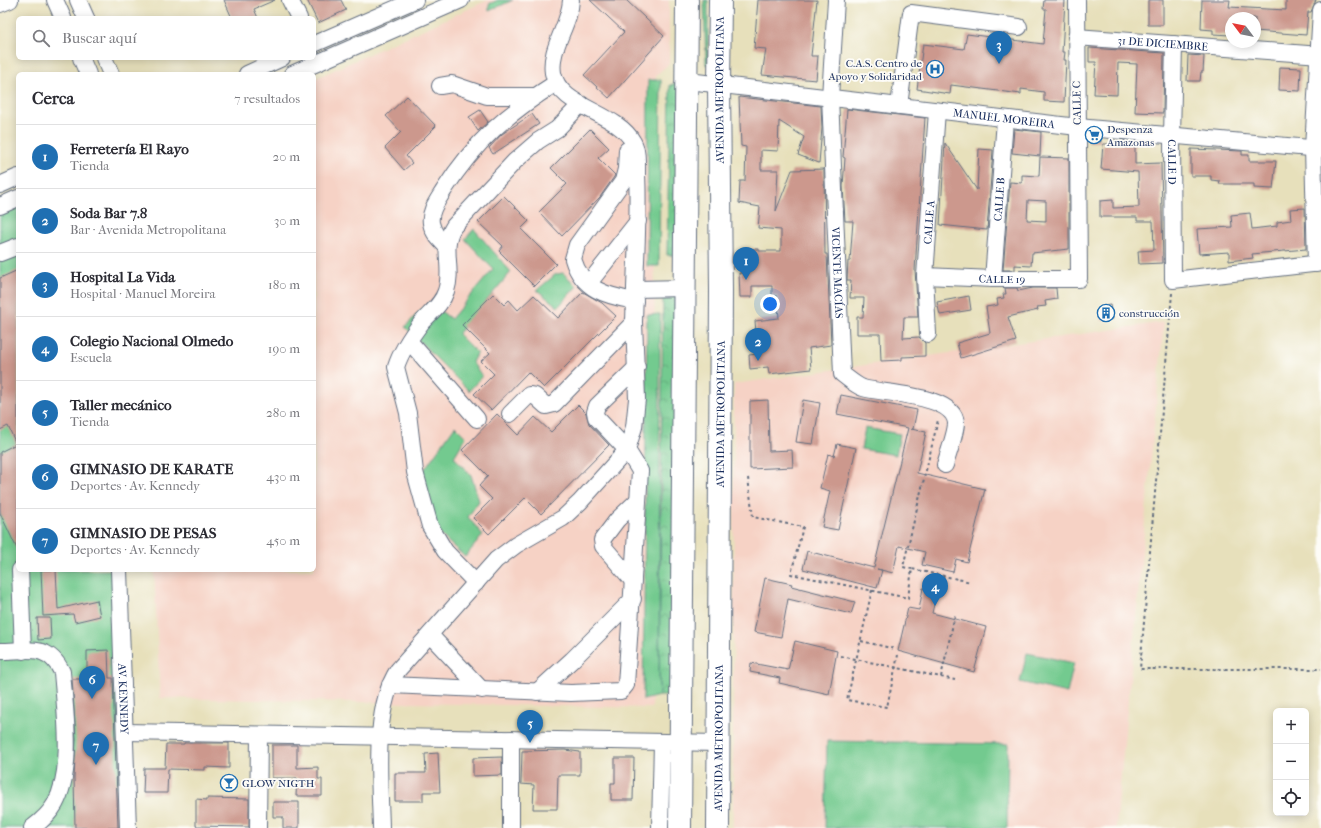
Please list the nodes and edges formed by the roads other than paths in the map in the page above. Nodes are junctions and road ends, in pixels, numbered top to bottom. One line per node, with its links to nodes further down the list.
1 (10, 0): 12 (street)
2 (55, 0): 15 (street)
3 (78, 0): 16 (street)
4 (290, 0): 17 (street)
5 (415, 0): 20 (street)
6 (461, 0): 13 (street)
7 (571, 0): 33 (street)
8 (687, 0): 32 (highway)
9 (720, 0): 34 (highway, AVENIDA METROPOLITANA)
10 (836, 0): 37 (street, VICENTE MACÍAS)
11 (1076, 0): 19 (street, CALLE C)
12 (0, 4)
13 (435, 5): 23 (street)
14 (1321, 10): 22 (street)
15 (62, 16)
16 (85, 16)
17 (297, 16)
18 (1019, 27): 39 (street)
19 (1076, 37): 21 (street, 31 DE DICIEMBRE); 42 (street, CALLE C)
20 (316, 43)
21 (1174, 44): 22 (street, 31 DE DICIEMBRE); 44 (street, CALLE D)
22 (1319, 55): 45 (street)
23 (316, 57)
24 (82, 60): 28 (street)
25 (105, 60): 29 (street)
26 (278, 60): 30 (street)
27 (312, 60): 31 (street)
28 (87, 72)
29 (110, 72)
30 (251, 72)
31 (295, 72)
32 (688, 81): 34 (street, MANUEL MOREIRA); 57 (highway)
33 (556, 83): 36 (street); 38 (street)
34 (719, 85): 37 (street, MANUEL MOREIRA); 84 (highway, AVENIDA METROPOLITANA)
35 (440, 86): 36 (street)
36 (536, 96): 49 (street)
37 (830, 97): 39 (street, MANUEL MOREIRA); 66 (street, VICENTE MACÍAS)
38 (581, 104): 43 (street); 49 (street)
39 (900, 106): 40 (street, MANUEL MOREIRA)
40 (937, 111): 41 (street, MANUEL MOREIRA); 53 (street, CALLE A)
41 (1005, 120): 42 (street, MANUEL MOREIRA); 54 (street, CALLE B)
42 (1078, 127): 44 (street, MANUEL MOREIRA); 55 (street, CALLE C)
43 (626, 131): 48 (street); 56 (street)
44 (1172, 137): 45 (street, MANUEL MOREIRA); 52 (street, CALLE D)
45 (1317, 148): 52 (street)
46 (16, 178): 47 (street)
47 (0, 185)
48 (638, 221): 56 (street); 58 (street)
49 (446, 246): 61 (street)
50 (16, 247): 51 (street)
51 (0, 253)
52 (1319, 264)
53 (925, 276): 54 (street, CALLE 19); 60 (street, CALLE A)
54 (993, 279): 55 (street, CALLE 19)
55 (1079, 279)
56 (588, 283): 58 (street)
57 (686, 288): 58 (street); 83 (highway)
58 (635, 295): 59 (street)
59 (634, 322): 62 (street); 63 (street)
60 (928, 334)
61 (409, 341): 64 (street); 71 (street)
62 (637, 367): 65 (street); 65 (street)
63 (510, 414)
64 (477, 419)
65 (627, 450): 67 (street); 71 (street)
66 (945, 465)
67 (638, 500): 70 (street); 70 (street)
68 (20, 572): 75 (street)
69 (120, 572): 79 (street, AV. KENNEDY)
70 (633, 581): 72 (street)
71 (476, 583): 73 (street)
72 (633, 599): 78 (street); 78 (street)
73 (430, 635): 76 (street); 77 (street)
74 (0, 651): 75 (street)
75 (23, 651): 85 (street)
76 (390, 685): 77 (street); 81 (street)
77 (482, 690): 78 (street)
78 (537, 692)
79 (125, 732): 80 (street); 86 (street, AV. KENNEDY)
80 (259, 735): 81 (street); 87 (street)
81 (379, 737): 82 (street); 88 (street)
82 (511, 739): 83 (street); 89 (street)
83 (672, 742): 84 (street); 90 (street); 91 (highway)
84 (719, 743): 92 (highway, AVENIDA METROPOLITANA)
85 (32, 828)
86 (128, 828)
87 (258, 828)
88 (381, 828)
89 (511, 828)
90 (660, 828)
91 (680, 828)
92 (718, 828)

